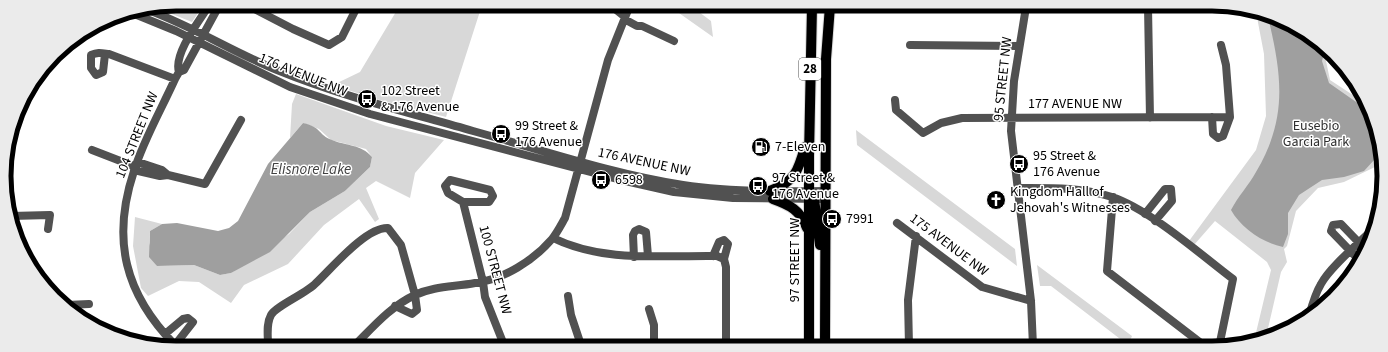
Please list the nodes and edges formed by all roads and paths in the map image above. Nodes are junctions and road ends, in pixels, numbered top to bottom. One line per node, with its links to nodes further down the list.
1 (206, 11): 14 (street, 104 STREET NW)
2 (216, 11): 15 (street, 104 STREET NW)
3 (258, 11): 4 (street)
4 (355, 11)
5 (618, 11): 13 (street)
6 (628, 11): 13 (street)
7 (812, 11): 30 (main road, 97 STREET NW / 28)
8 (830, 11): 36 (main road, 28)
9 (1025, 11): 21 (street, 95 STREET NW)
10 (1148, 11): 28 (street)
11 (153, 12): 14 (street, 176 AVENUE NW)
12 (138, 16): 16 (street, 176 AVENUE NW)
13 (625, 17): 17 (street); 32 (street)
14 (194, 30): 15 (street, 176 AVENUE NW); 16 (street, 104 STREET NW)
15 (203, 34): 18 (street, 104 STREET NW); 32 (street, 176 AVENUE NW)
16 (188, 38): 18 (street, 176 AVENUE NW); 23 (street, 104 STREET NW)
17 (674, 41)
18 (198, 43): 23 (street, 104 STREET NW); 32 (street, 176 AVENUE NW)
19 (910, 45): 21 (street)
20 (1221, 45): 27 (street)
21 (1019, 46): 25 (street, 95 STREET NW)
22 (105, 54): 23 (street)
23 (177, 76): 33 (street, 104 STREET NW)
24 (895, 100): 25 (street, 177 AVENUE NW)
25 (1011, 117): 28 (street, 177 AVENUE NW); 34 (street, 95 STREET NW)
26 (1212, 117): 27 (street, 177 AVENUE NW); 27 (street); 28 (street, 177 AVENUE NW)
27 (1230, 117)
28 (1150, 118)
29 (241, 120): 33 (street)
30 (809, 131): 35 (main road); 37 (main road, 97 STREET NW)
31 (92, 150): 33 (street)
32 (580, 165): 35 (street, 176 AVENUE NW); 48 (street)
33 (136, 166): 67 (street, 104 STREET NW)
34 (1018, 188): 38 (street); 61 (street, 95 STREET NW)
35 (772, 195): 37 (street, 176 AVENUE NW); 45 (main road)
36 (825, 195): 37 (street, 176 AVENUE NW); 59 (main road, 28)
37 (811, 196): 45 (main road, 97 STREET NW); 59 (main road)
38 (1113, 197): 40 (street); 80 (street)
39 (463, 202): 39 (street); 57 (street, 100 STREET NW)
40 (1145, 214): 42 (street); 42 (street)
41 (16, 216): 44 (street)
42 (1155, 221): 81 (street)
43 (897, 223): 46 (street, 175 AVENUE NW)
44 (48, 229)
45 (808, 232): 76 (main road, 97 STREET NW)
46 (916, 236): 61 (street, 175 AVENUE NW); 78 (street)
47 (1365, 236): 49 (street)
48 (553, 238): 54 (street); 57 (street)
49 (1359, 242): 50 (street); 51 (street); 51 (street)
50 (1362, 245)
51 (1350, 251): 55 (street); 65 (street)
52 (648, 256): 53 (street); 54 (street); 54 (street)
53 (713, 256): 56 (street); 56 (street)
54 (634, 257)
55 (1356, 257)
56 (724, 259): 75 (street)
57 (484, 282): 58 (street); 72 (street, 100 STREET NW)
58 (415, 295): 64 (street); 64 (street); 70 (street)
59 (825, 295): 77 (main road)
60 (568, 296): 73 (street)
61 (1032, 301): 79 (street, 95 STREET NW)
62 (89, 304): 63 (street)
63 (73, 305)
64 (395, 306): 71 (street)
65 (1312, 307)
66 (649, 309): 74 (street)
67 (165, 334): 68 (street, 104 STREET NW); 69 (street)
68 (171, 341)
69 (178, 341)
70 (268, 341)
71 (359, 341)
72 (502, 341)
73 (579, 341)
74 (654, 341)
75 (726, 341)
76 (809, 341)
77 (825, 341)
78 (909, 341)
79 (1033, 341)
80 (1199, 341)
81 (1220, 341)

